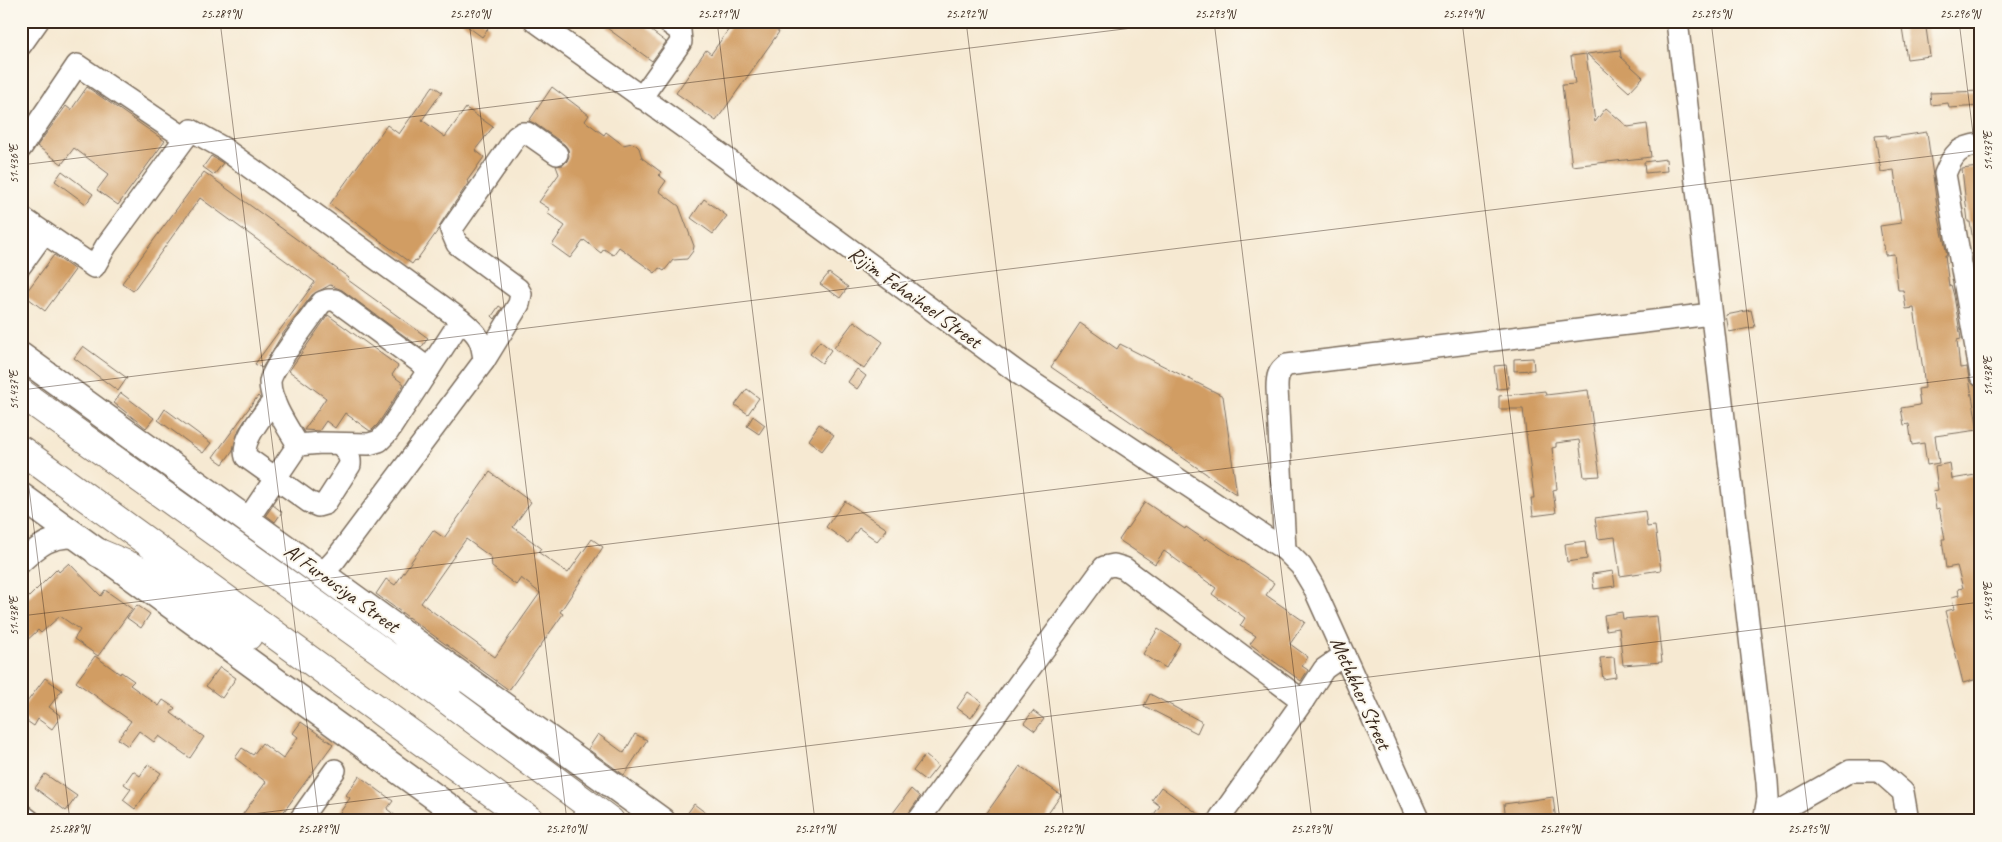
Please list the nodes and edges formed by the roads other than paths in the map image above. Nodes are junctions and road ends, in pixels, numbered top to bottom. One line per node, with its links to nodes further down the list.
1 (38, 21): 5 (street)
2 (535, 21): 6 (street, Rijim Fehaiheel Street)
3 (666, 21): 6 (street)
4 (1676, 21): 14 (street)
5 (21, 45)
6 (641, 98): 32 (street, Rijim Fehaiheel Street)
7 (185, 138): 9 (street); 12 (street); 15 (street)
8 (1981, 144): 20 (street)
9 (21, 148)
10 (557, 154): 17 (street)
11 (21, 217): 12 (street)
12 (44, 232): 13 (street)
13 (21, 265)
14 (1711, 314): 32 (street); 44 (street)
15 (462, 320): 17 (street); 18 (street)
16 (21, 356): 29 (main road, Al Furousiya Street)
17 (484, 361): 36 (street)
18 (430, 369): 22 (street); 23 (street)
19 (21, 375): 27 (highway)
20 (1981, 376)
21 (21, 392): 27 (highway, Al Furousiya Street)
22 (274, 400): 24 (street); 26 (street)
23 (340, 444): 24 (street); 26 (street)
24 (298, 445): 26 (street)
25 (21, 450): 39 (highway)
26 (275, 479): 29 (street)
27 (159, 491): 49 (highway, Al Furousiya Street)
28 (28, 501): 30 (main road); 31 (street)
29 (248, 519): 36 (main road, Al Furousiya Street)
30 (76, 537): 31 (street); 33 (main road)
31 (40, 545): 34 (street)
32 (1285, 550): 35 (street, Rijim Fehaiheel Street)
33 (99, 553): 39 (highway); 47 (main road)
34 (21, 562)
35 (1301, 566): 38 (street, Methkher Street)
36 (322, 574): 37 (main road, Al Furousiya Street)
37 (407, 636): 50 (highway); 51 (main road, Al Furousiya Street)
38 (1344, 655): 40 (street); 53 (street, Methkher Street)
39 (362, 698): 48 (highway)
40 (1303, 702): 43 (street); 52 (street)
41 (335, 770): 46 (street)
42 (21, 814): 45 (street)
43 (1220, 818)
44 (1764, 820): 54 (street)
45 (30, 821)
46 (299, 821)
47 (468, 821)
48 (531, 821)
49 (610, 821)
50 (623, 821)
51 (662, 821)
52 (918, 821)
53 (1419, 821)
54 (1908, 821)

